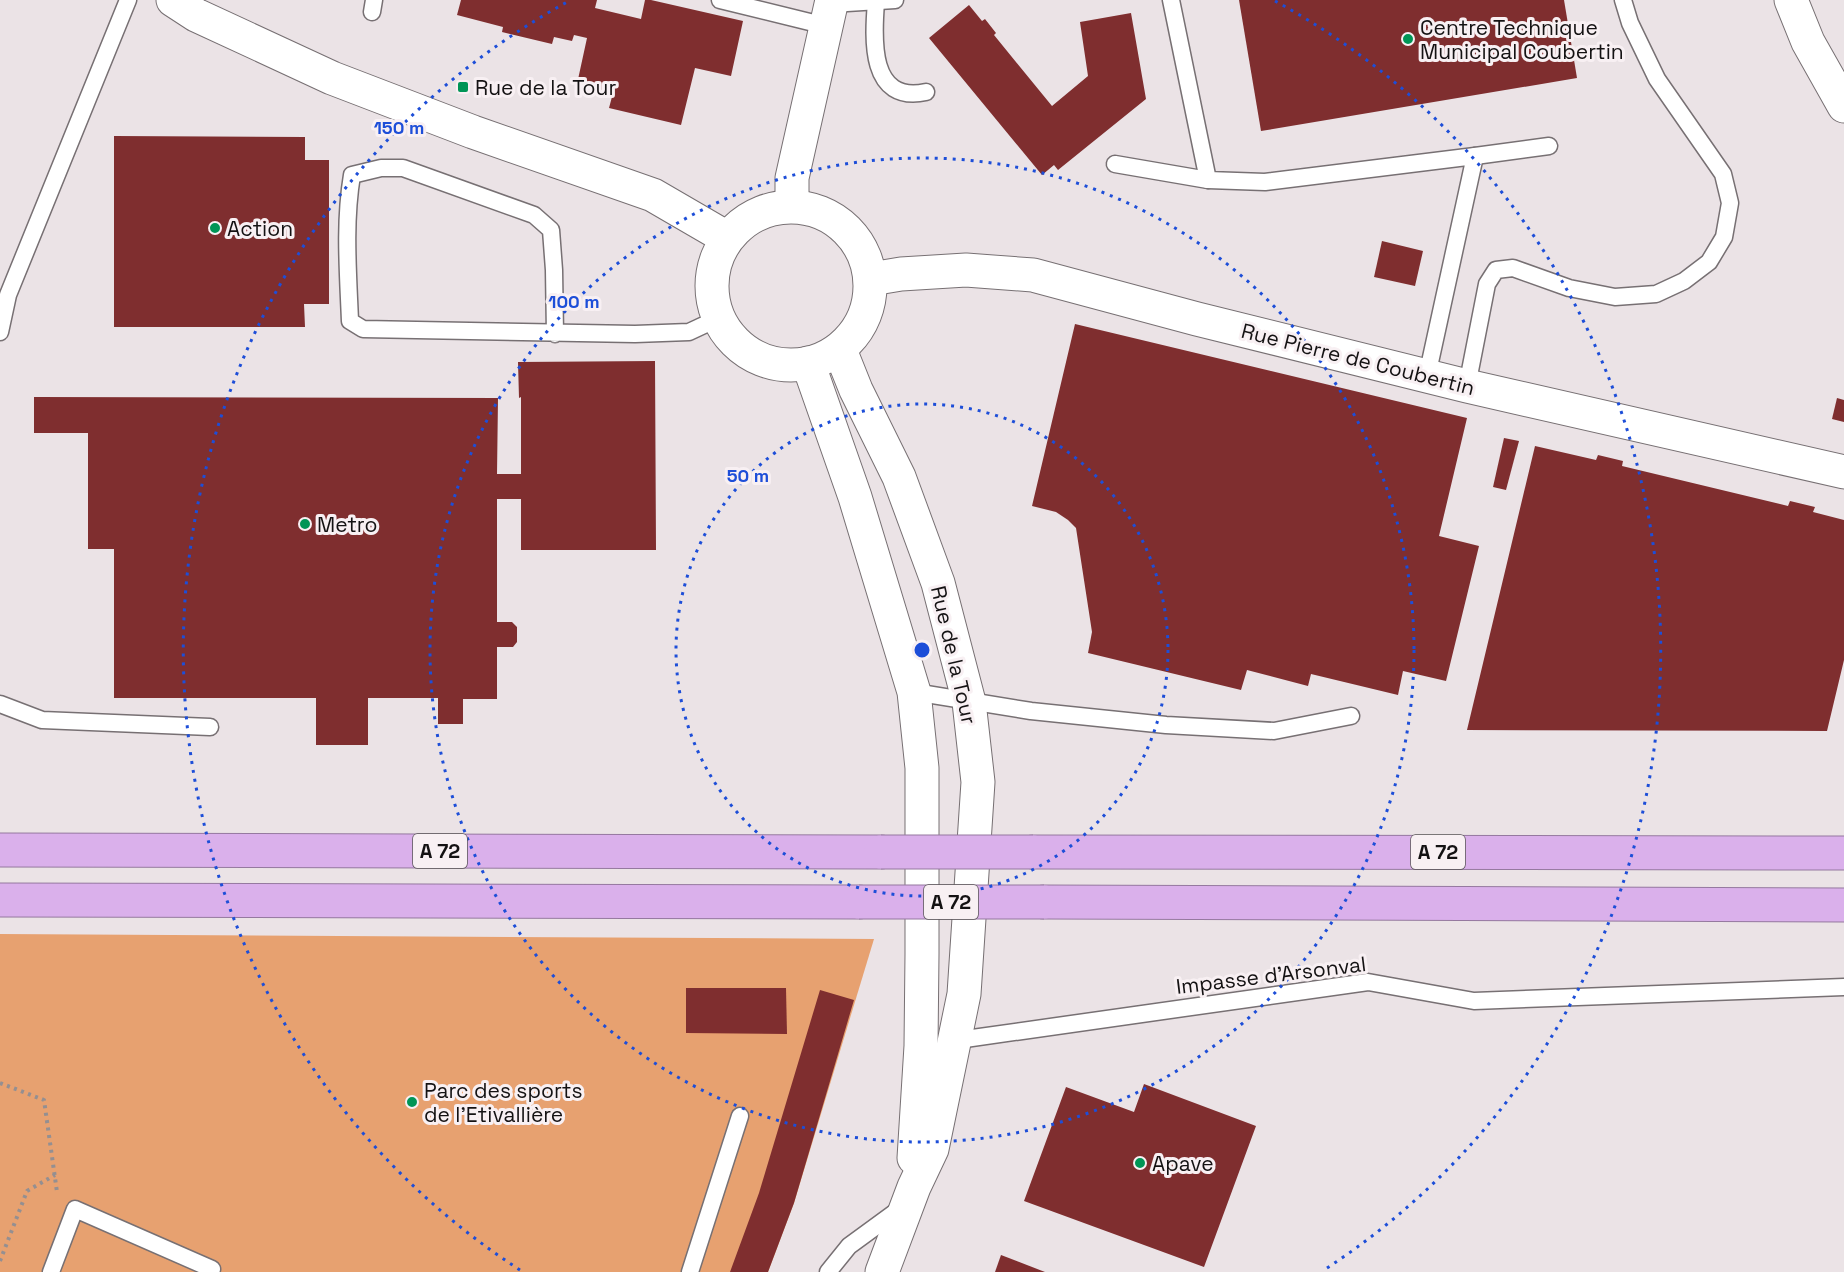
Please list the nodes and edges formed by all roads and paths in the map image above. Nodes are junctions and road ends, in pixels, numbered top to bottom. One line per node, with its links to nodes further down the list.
1 (128, 0): 20 (lane)
2 (173, 0): 17 (street)
3 (720, 0): 9 (lane)
4 (895, 0): 8 (lane)
5 (1171, 0): 15 (lane)
6 (1623, 0): 25 (lane)
7 (1791, 0): 11 (street)
8 (876, 2): 9 (lane); 10 (lane)
9 (830, 10): 16 (street)
10 (926, 92)
11 (1844, 106)
12 (1550, 146): 13 (lane)
13 (1475, 156): 15 (lane); 24 (lane)
14 (1115, 164): 15 (lane)
15 (1208, 180)
16 (792, 206): 17 (street); 18 (street)
17 (727, 237): 19 (street)
18 (871, 279): 22 (street); 24 (street, Rue Pierre de Coubertin)
19 (719, 318): 21 (lane); 23 (street)
20 (0, 332)
21 (555, 334): 21 (lane)
22 (840, 350): 23 (street); 28 (street, Rue de la Tour)
23 (808, 363): 27 (street, Rue de la Tour)
24 (1427, 376): 25 (street, Rue Pierre de Coubertin)
25 (1467, 386): 26 (street, Rue Pierre de Coubertin)
26 (1844, 472)
27 (914, 692): 28 (lane); 38 (street, Rue de la Tour)
28 (969, 702): 30 (lane); 37 (street, Rue de la Tour)
29 (0, 704): 31 (lane)
30 (1351, 716)
31 (210, 727)
32 (0, 850): 33 (highway, A 72, bridge)
33 (1844, 853)
34 (0, 900): 35 (highway, A 72, bridge)
35 (1844, 905)
36 (1844, 987): 37 (lane, Impasse d'Arsonval)
37 (955, 1040): 38 (lane, Impasse d'Arsonval); 42 (street, Rue de la Tour)
38 (921, 1046): 42 (street, Rue de la Tour)
39 (0, 1083): 41 (path)
40 (740, 1116): 47 (lane)
41 (55, 1175): 43 (path); 44 (path)
42 (911, 1195): 48 (lane); 49 (street, Rue de la Tour)
43 (75, 1209): 45 (lane); 46 (lane)
44 (0, 1261)
45 (214, 1271)
46 (51, 1272)
47 (690, 1272)
48 (828, 1272)
49 (882, 1272)

